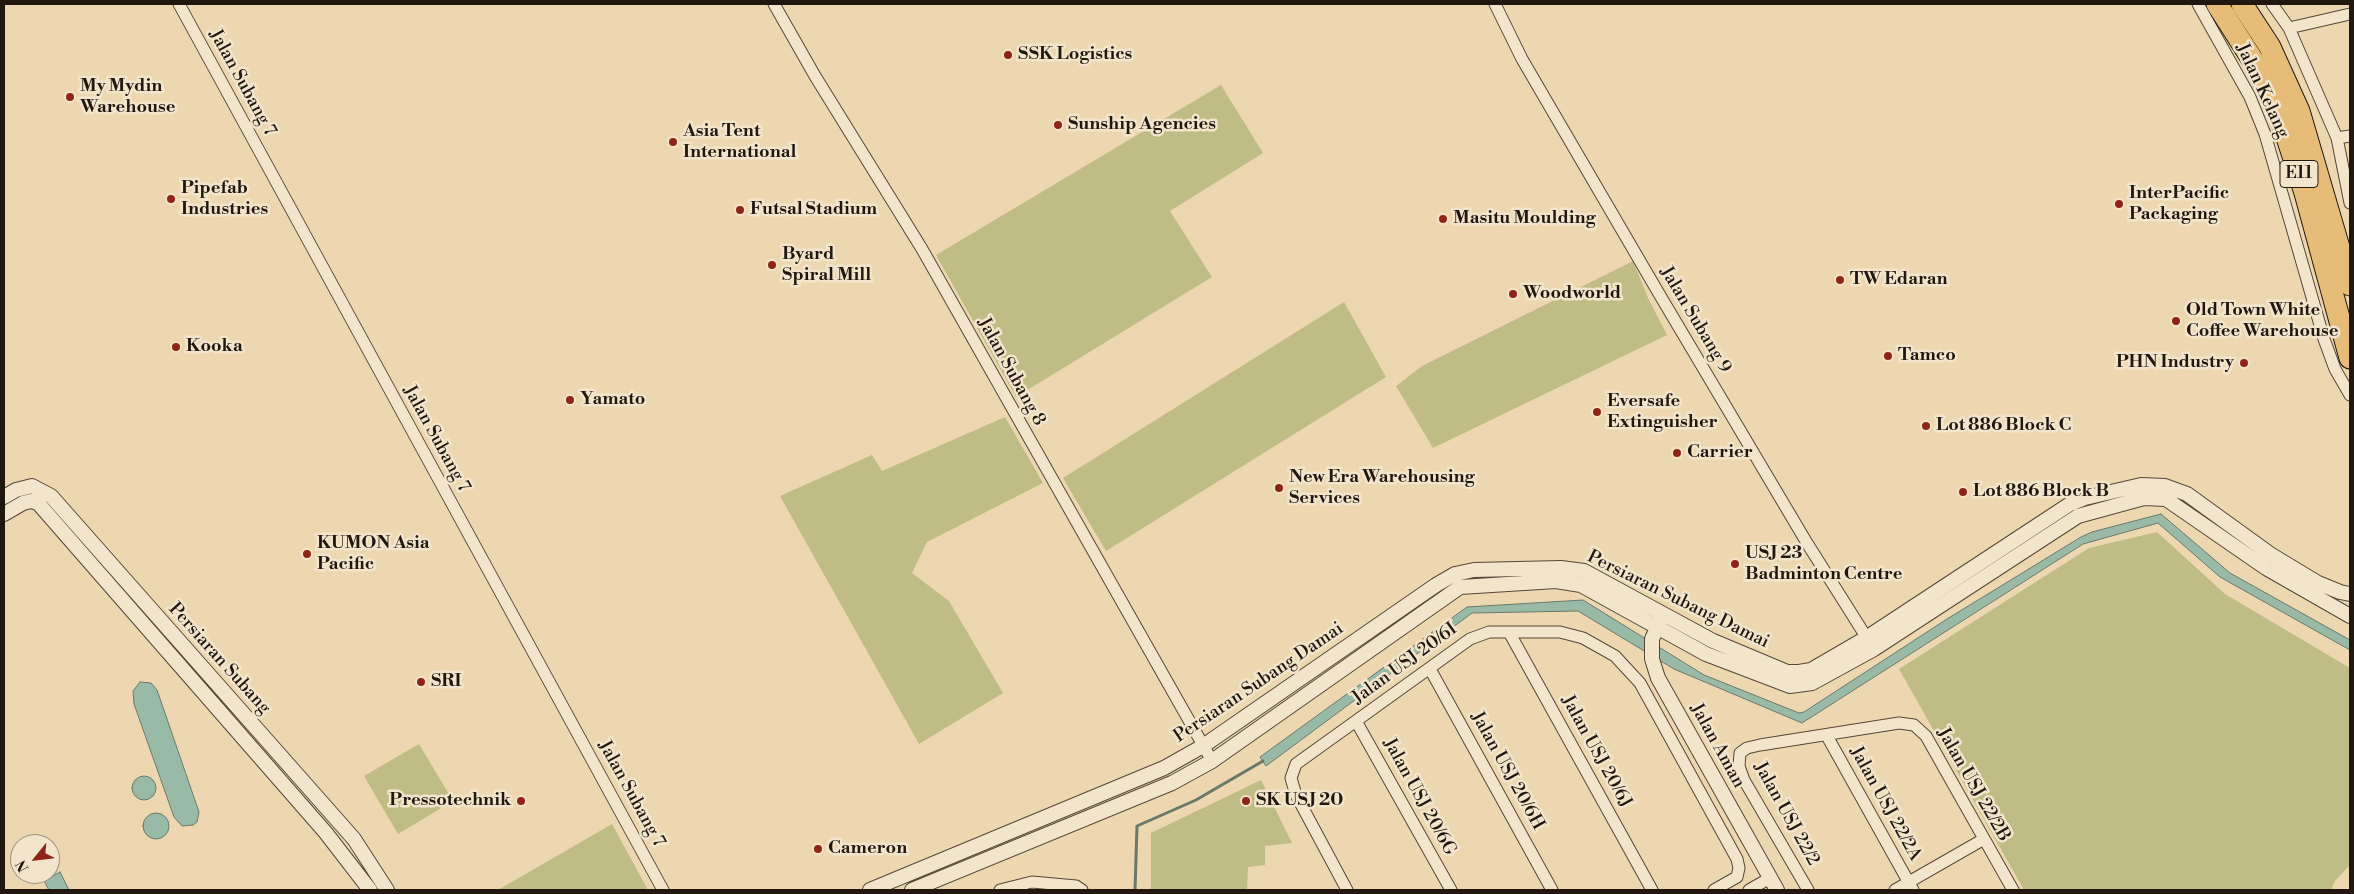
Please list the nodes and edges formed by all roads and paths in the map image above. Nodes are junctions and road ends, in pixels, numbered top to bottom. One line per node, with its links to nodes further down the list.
1 (179, 4): 36 (street, Jalan Subang 7)
2 (774, 4): 26 (street, Jalan Subang 8)
3 (1495, 4): 22 (street, Jalan Subang 9)
4 (2198, 4): 14 (street, Jalan Kelang)
5 (2217, 4): 14 (highway, E11)
6 (2242, 4): 13 (highway, E11)
7 (2272, 4): 9 (street)
8 (2350, 14): 9 (street)
9 (2289, 28): 11 (street)
10 (2350, 136): 11 (street)
11 (2337, 138): 12 (street)
12 (2350, 204)
13 (2350, 285)
14 (2342, 363): 15 (street, Jalan Kelang)
15 (2350, 395)
16 (4, 497): 28 (street, Persiaran Subang)
17 (4, 514): 29 (street, Persiaran Subang)
18 (2350, 594): 22 (street, Persiaran Subang Damai)
19 (2350, 616): 22 (street, Persiaran Subang Damai)
20 (1659, 624): 22 (street, Persiaran Subang Damai); 26 (street, Persiaran Subang Damai); 27 (street, Persiaran Subang Damai); 31 (street, Jalan Aman)
21 (1509, 632): 23 (street, Jalan USJ 20/6I); 43 (street, Jalan USJ 20/6J); 44 (street, Jalan USJ 20/6I)
22 (1870, 643)
23 (1430, 669): 24 (street, Jalan USJ 20/6I); 42 (street, Jalan USJ 20/6H)
24 (1356, 721): 40 (street, Jalan USJ 20/6I); 41 (street, Jalan USJ 20/6G)
25 (1827, 736): 30 (street, Jalan USJ 22/2B); 32 (street, Jalan USJ 22/2A); 46 (street, Jalan USJ 22/2)
26 (1203, 746): 27 (street, Jalan Subang 8); 37 (street, Persiaran Subang Damai)
27 (1212, 760): 38 (street, Persiaran Subang Damai)
28 (339, 821): 29 (street); 35 (street, Persiaran Subang)
29 (326, 833): 34 (street, Persiaran Subang)
30 (1984, 840): 32 (street); 48 (street, Jalan USJ 22/2B)
31 (1773, 884): 45 (street)
32 (1911, 886): 47 (street)
33 (1079, 888): 39 (street)
34 (370, 890)
35 (387, 890)
36 (663, 890)
37 (870, 890)
38 (912, 890)
39 (1000, 890)
40 (1348, 890)
41 (1450, 890)
42 (1552, 890)
43 (1652, 890)
44 (1714, 890)
45 (1749, 890)
46 (1808, 890)
47 (1895, 890)
48 (2013, 890)

